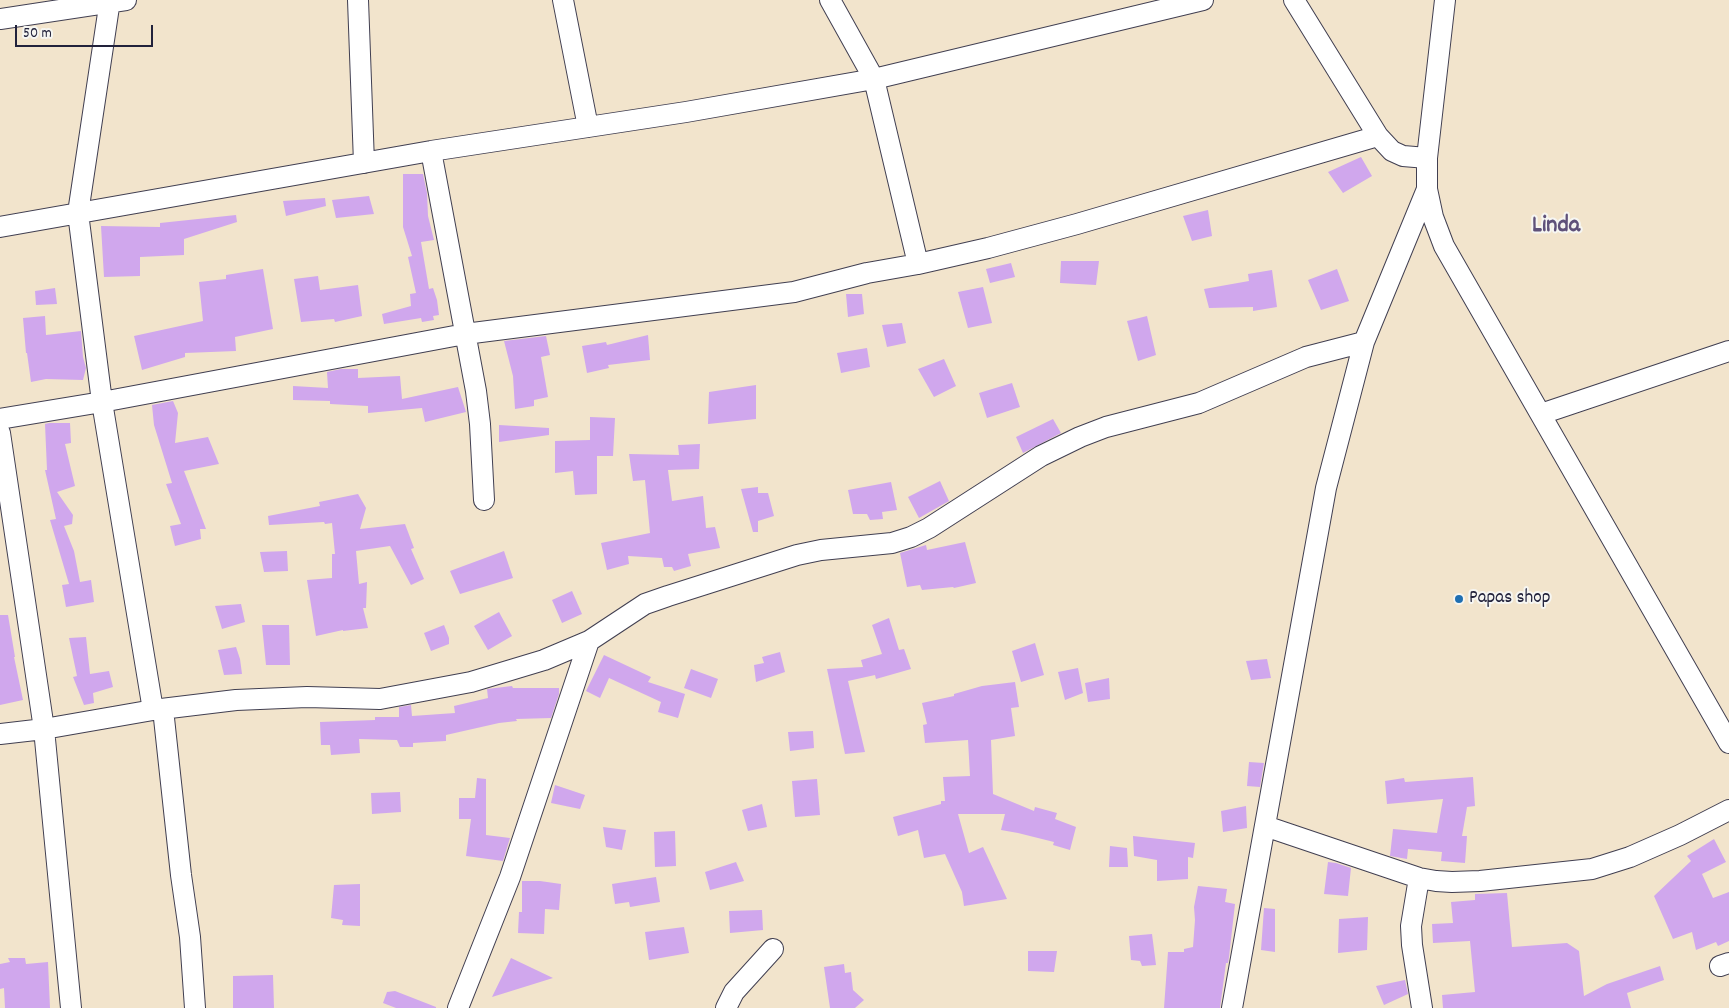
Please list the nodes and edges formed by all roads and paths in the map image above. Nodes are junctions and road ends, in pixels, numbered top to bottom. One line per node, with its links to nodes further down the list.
1 (115, 0): 8 (street); 16 (street)
2 (358, 0): 14 (street)
3 (563, 0): 10 (street)
4 (830, 0): 9 (street)
5 (1203, 0): 9 (street)
6 (1294, 0): 11 (street)
7 (1445, 0): 13 (street)
8 (0, 19)
9 (874, 80): 10 (street); 18 (street)
10 (588, 127): 12 (street)
11 (1378, 136): 13 (street); 18 (street)
12 (432, 151): 14 (street); 19 (street)
13 (1427, 158): 15 (street)
14 (364, 163): 16 (street)
15 (1427, 189): 20 (street); 23 (street)
16 (78, 214): 17 (street); 22 (street)
17 (0, 227)
18 (918, 264): 19 (street)
19 (465, 334): 22 (street); 26 (street)
20 (1364, 342): 27 (street); 33 (street)
21 (1729, 350): 23 (street)
22 (102, 402): 24 (street); 28 (street)
23 (1541, 414): 31 (street)
24 (0, 419)
25 (0, 432): 29 (street)
26 (484, 500)
27 (589, 641): 28 (street); 38 (street)
28 (158, 710): 29 (street); 37 (street)
29 (44, 730): 30 (street); 36 (street)
30 (0, 734)
31 (1729, 743)
32 (1729, 810): 34 (street)
33 (1265, 826): 34 (street); 40 (street)
34 (1419, 878): 41 (street)
35 (773, 949): 39 (street)
36 (71, 1008)
37 (195, 1008)
38 (458, 1008)
39 (726, 1008)
40 (1232, 1008)
41 (1422, 1008)

